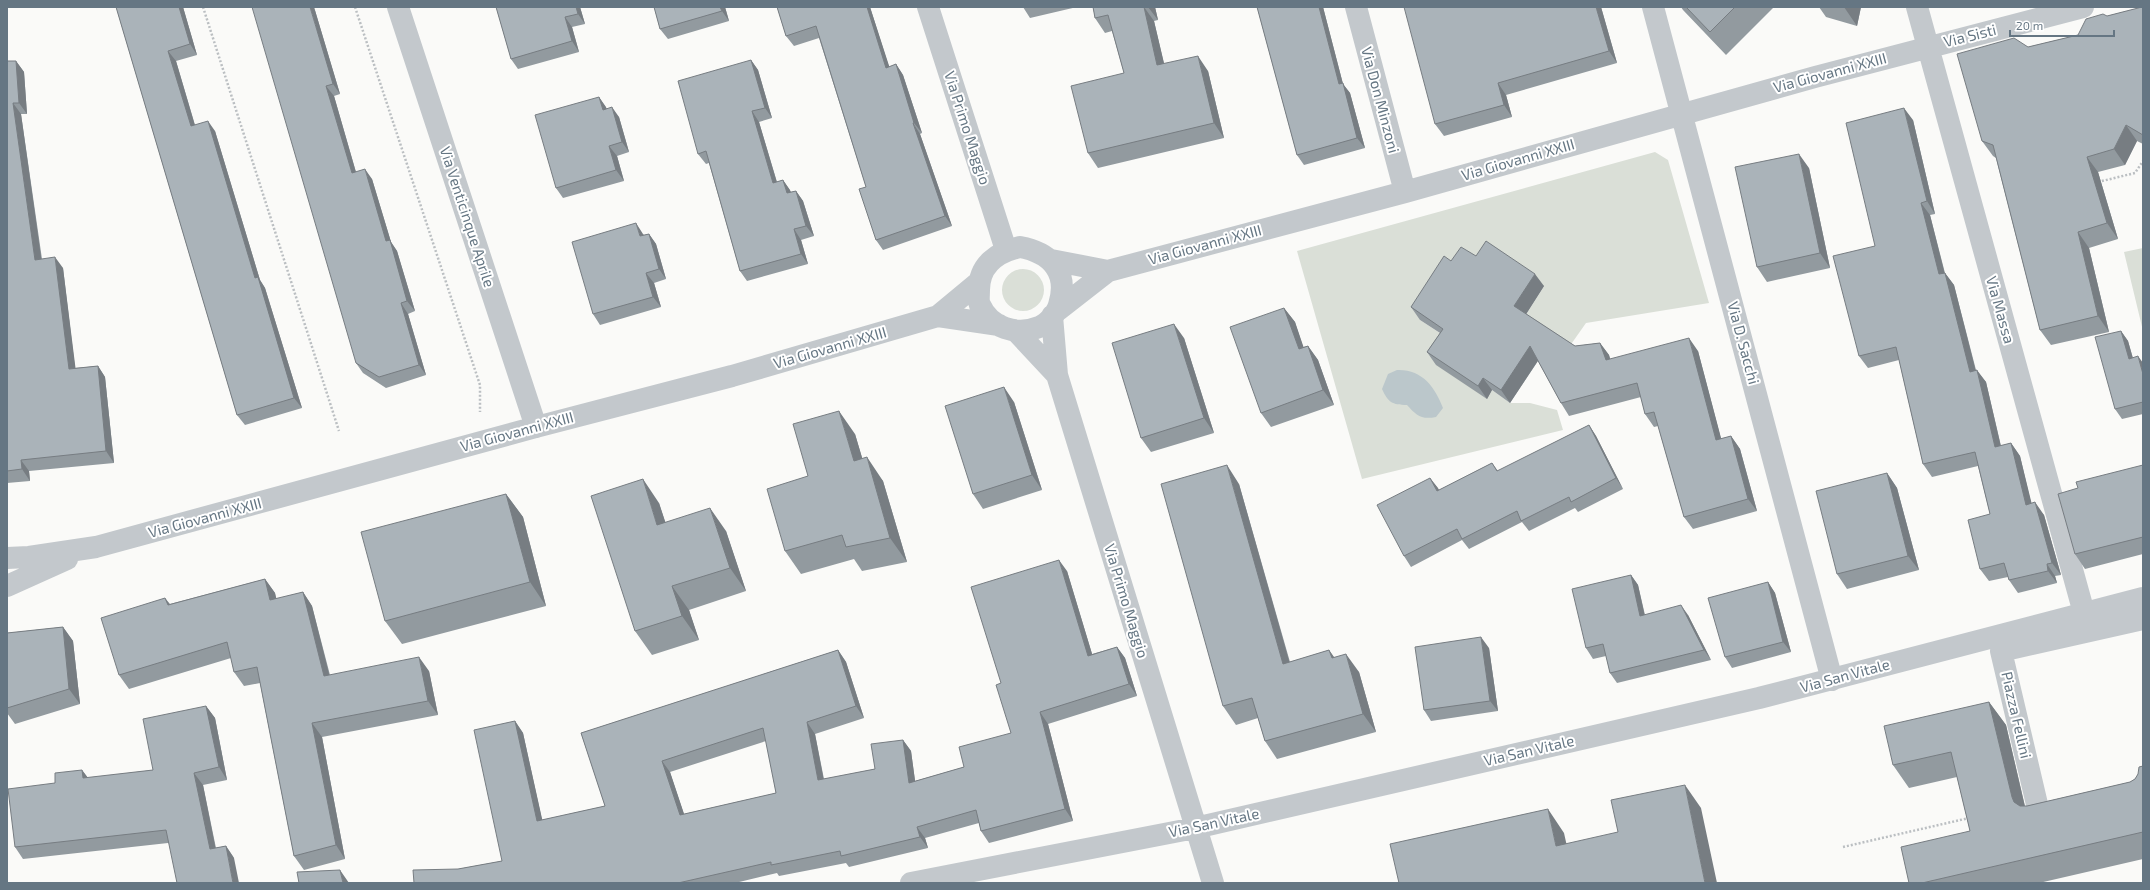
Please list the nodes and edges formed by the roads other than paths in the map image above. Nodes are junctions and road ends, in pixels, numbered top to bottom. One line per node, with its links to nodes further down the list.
1 (398, 7): 18 (street, Via Venticinque Aprile)
2 (928, 7): 10 (street, Via Primo Maggio)
3 (1356, 7): 9 (street, Via Don Minzoni)
4 (1654, 7): 8 (street, Via D. Sacchi)
5 (1917, 7): 7 (street, Via Massa)
6 (2083, 7): 7 (street, Via Sisti)
7 (1927, 47): 8 (street, Via Giovanni XXIII); 23 (street, Via Massa)
8 (1682, 114): 9 (street, Via Giovanni XXIII); 25 (street, Via D. Sacchi)
9 (1405, 192): 12 (street, Via Giovanni XXIII)
10 (1006, 250): 11 (street); 13 (street, Via Primo Maggio)
11 (1051, 260): 12 (street, Via Giovanni XXIII); 14 (street, Via Primo Maggio)
12 (1108, 271): 14 (street, Via Giovanni XXIII)
13 (979, 282): 15 (street, Via Giovanni XXIII); 16 (street, Via Primo Maggio)
14 (1055, 313): 16 (street); 17 (street, Via Primo Maggio)
15 (938, 316): 16 (street, Via Giovanni XXIII); 18 (street, Via Giovanni XXIII)
16 (1008, 328): 17 (street, Via Primo Maggio)
17 (1057, 375): 27 (street, Via Primo Maggio)
18 (536, 427): 19 (street, Via Giovanni XXIII)
19 (96, 547): 20 (street, Via Giovanni XXIII); 21 (street, Via Giovanni XXIII)
20 (7, 558)
21 (7, 586)
22 (2143, 598): 23 (street, Via San Vitale)
23 (2084, 613): 25 (street, Via San Vitale)
24 (2143, 619): 26 (street, Piazza Fellini)
25 (1832, 680): 27 (street, Via San Vitale)
26 (2078, 808)
27 (1195, 828): 28 (street, Via San Vitale); 29 (street, Via Primo Maggio)
28 (911, 883)
29 (1212, 883)

